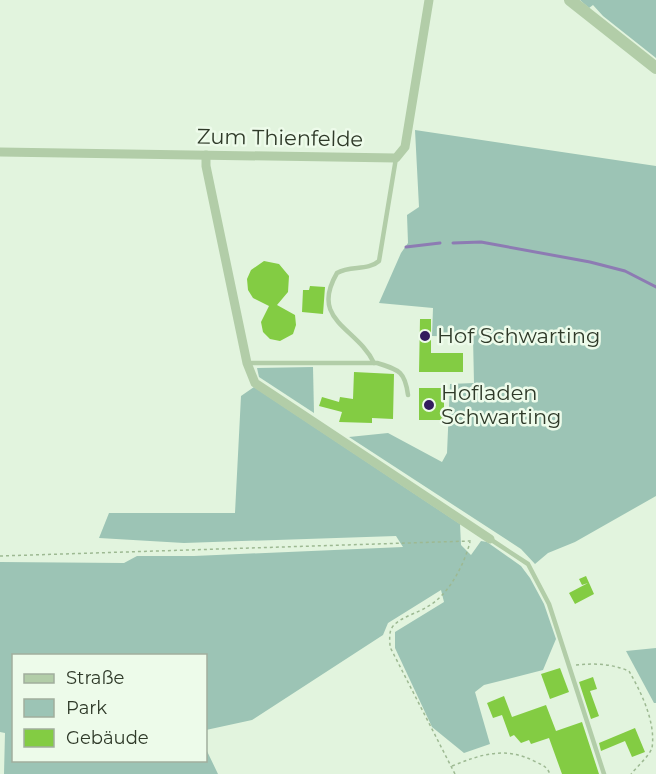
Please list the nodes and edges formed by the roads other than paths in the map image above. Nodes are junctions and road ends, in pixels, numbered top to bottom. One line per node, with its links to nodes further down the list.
1 (429, 0): 6 (street)
2 (570, 0): 3 (street)
3 (656, 68)
4 (0, 152): 5 (street, Zum Thienfelde)
5 (206, 155): 6 (street, Zum Thienfelde); 7 (street)
6 (396, 158): 8 (lane)
7 (247, 363): 8 (lane); 10 (street)
8 (374, 363): 9 (lane)
9 (408, 395)
10 (490, 539): 11 (lane)
11 (604, 774)

